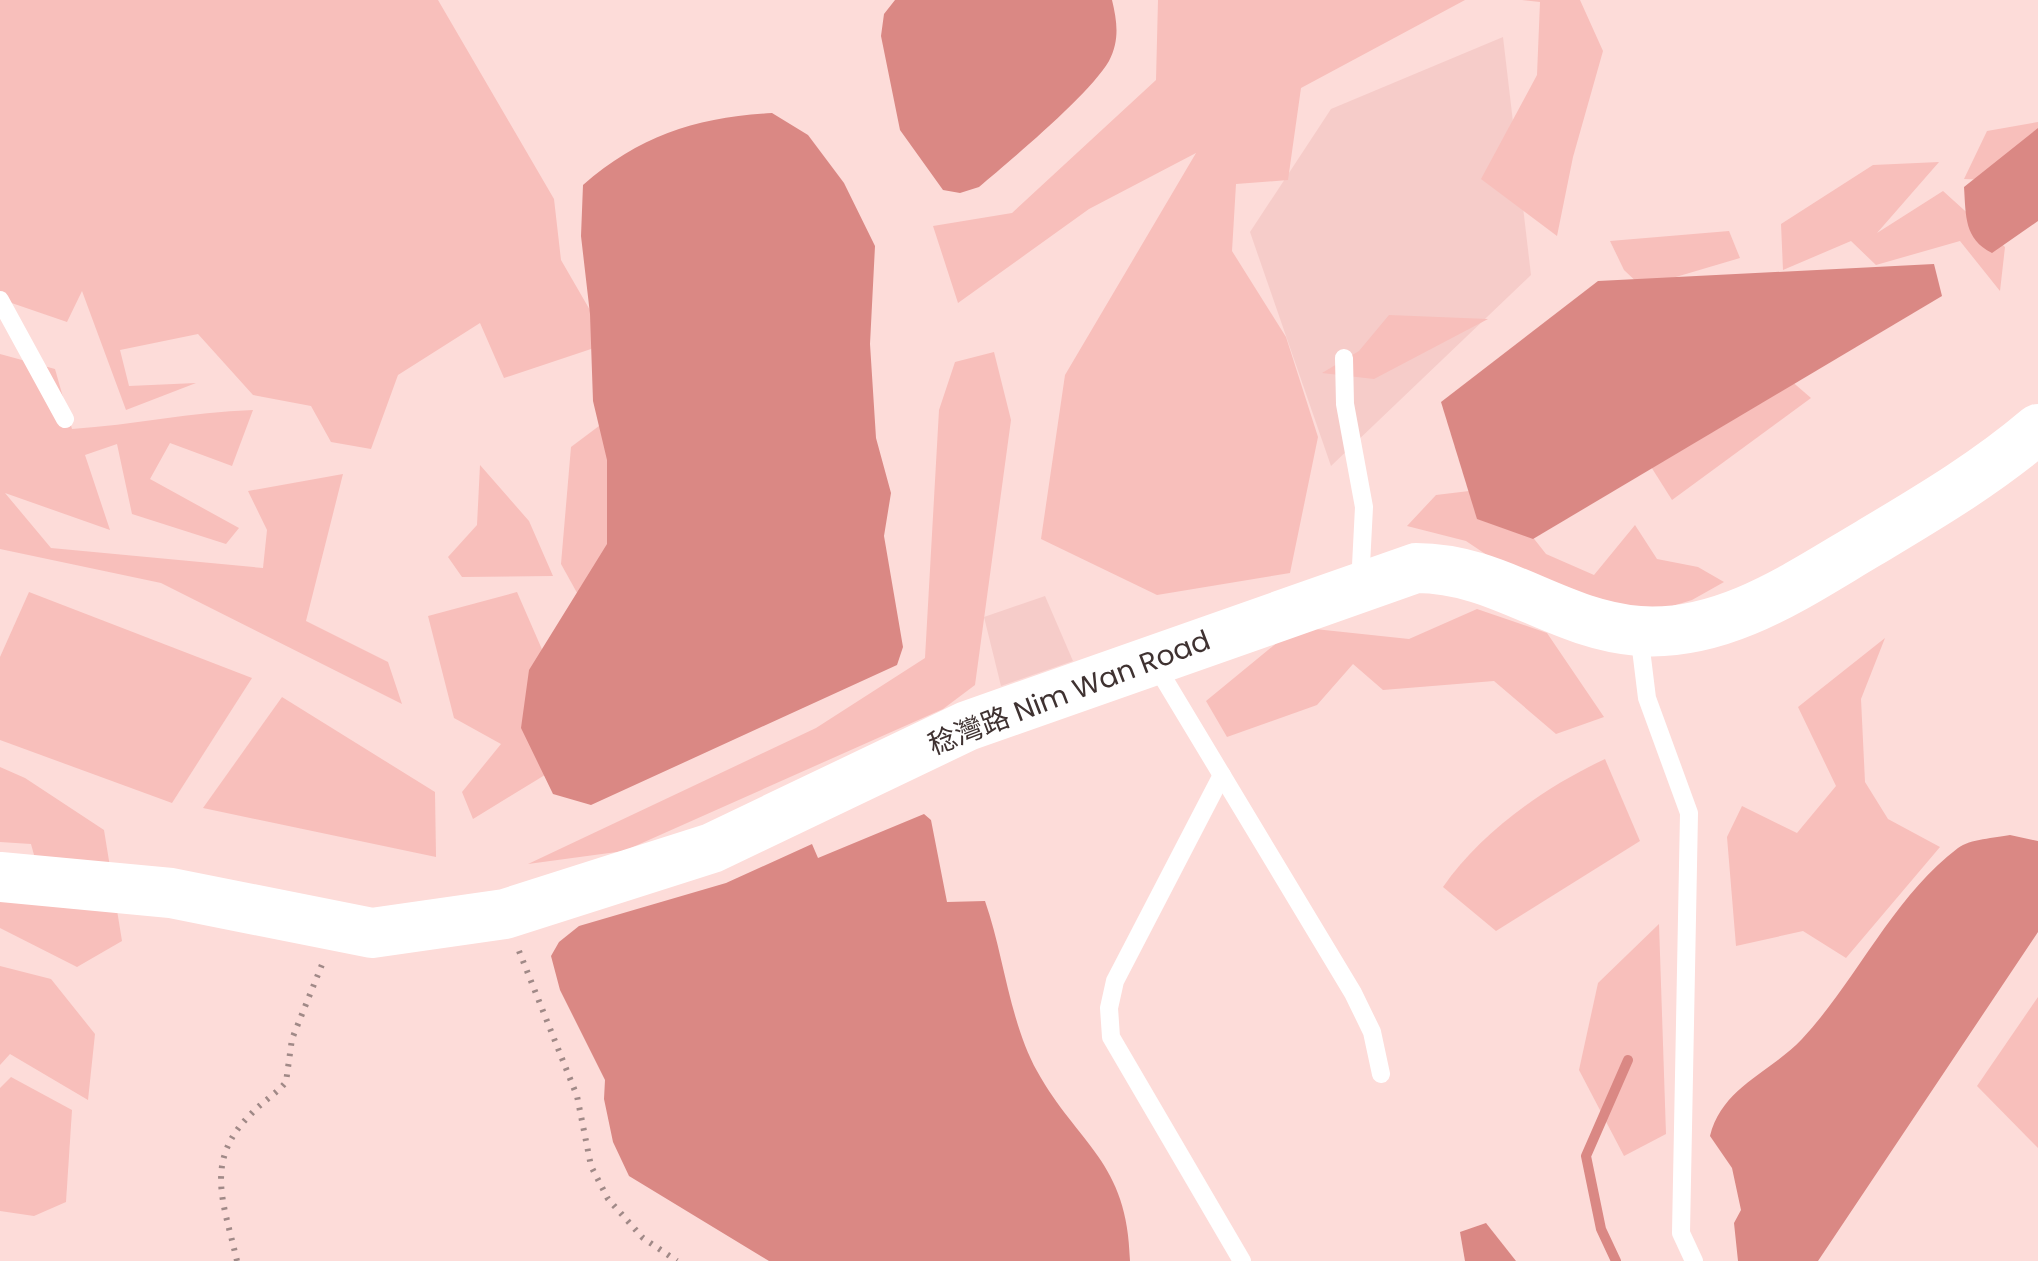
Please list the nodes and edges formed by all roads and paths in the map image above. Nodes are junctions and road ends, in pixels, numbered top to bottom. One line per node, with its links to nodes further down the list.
1 (0, 300): 2 (lane)
2 (6, 322): 4 (lane)
3 (1344, 358): 6 (lane)
4 (65, 418)
5 (2038, 428): 7 (street, 稔灣路 Nim Wan Road)
6 (1360, 585): 7 (street, 稔灣路 Nim Wan Road); 8 (street, 稔灣路 Nim Wan Road)
7 (1639, 631): 17 (lane)
8 (1152, 660): 9 (lane); 11 (street, 稔灣路 Nim Wan Road)
9 (1222, 775): 13 (lane); 16 (lane)
10 (0, 877): 12 (street, 稔灣路 Nim Wan Road)
11 (505, 914): 12 (street, 稔灣路 Nim Wan Road); 15 (path)
12 (330, 927): 14 (path)
13 (1381, 1074)
14 (237, 1261)
15 (677, 1261)
16 (1242, 1261)
17 (1694, 1261)

